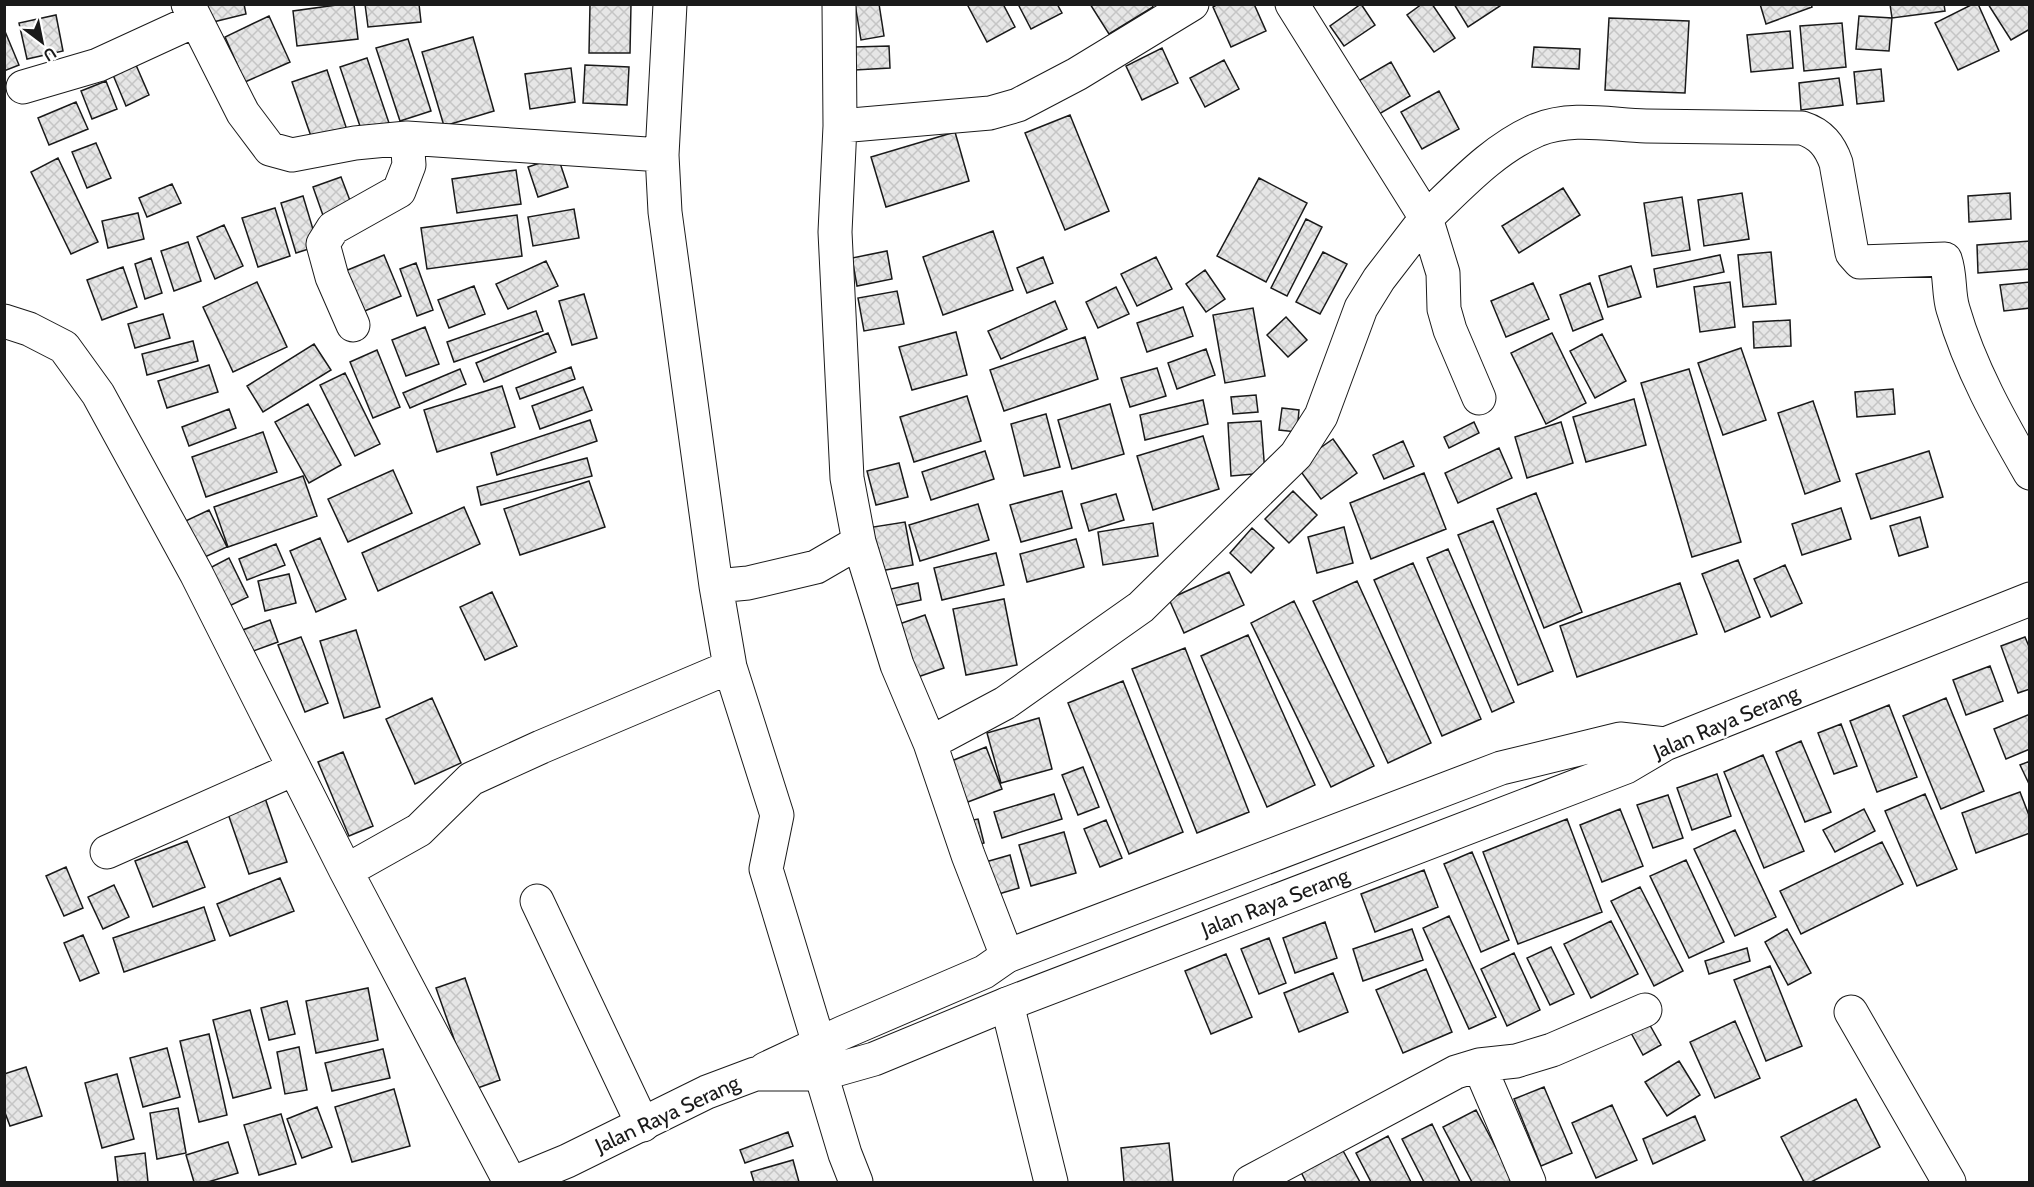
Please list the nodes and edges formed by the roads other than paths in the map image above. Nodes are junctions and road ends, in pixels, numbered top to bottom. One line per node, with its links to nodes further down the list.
1 (670, 4): 9 (main road)
2 (839, 4): 7 (main road)
3 (1192, 4): 7 (main road)
4 (1292, 4): 10 (main road)
5 (192, 12): 6 (main road); 8 (main road)
6 (23, 87)
7 (840, 126): 15 (main road)
8 (407, 138): 9 (main road); 12 (main road)
9 (662, 155): 16 (main road)
10 (1426, 218): 13 (main road); 14 (main road); 19 (main road)
11 (4, 321): 21 (main road)
12 (353, 325)
13 (1479, 398)
14 (2030, 473)
15 (859, 542): 16 (main road); 19 (main road)
16 (716, 586): 18 (main road)
17 (2030, 599): 20 (main road, Jalan Raya Serang)
18 (730, 667): 23 (main road); 29 (main road)
19 (930, 743): 25 (main road)
20 (1665, 744): 25 (main road); 26 (main road, Jalan Raya Serang)
21 (294, 769): 22 (main road); 23 (main road)
22 (107, 852)
23 (346, 871): 32 (main road)
24 (537, 901): 31 (main road)
25 (995, 964): 29 (main road)
26 (998, 1008): 29 (main road, Jalan Raya Serang); 35 (main road)
27 (1645, 1010): 30 (main road)
28 (1851, 1012): 38 (main road)
29 (827, 1050): 31 (main road, Jalan Raya Serang); 34 (main road)
30 (1479, 1065): 36 (main road); 37 (main road)
31 (643, 1125): 33 (main road, Jalan Raya Serang)
32 (510, 1182)
33 (516, 1182)
34 (856, 1182)
35 (1050, 1182)
36 (1250, 1182)
37 (1528, 1182)
38 (1949, 1182)

